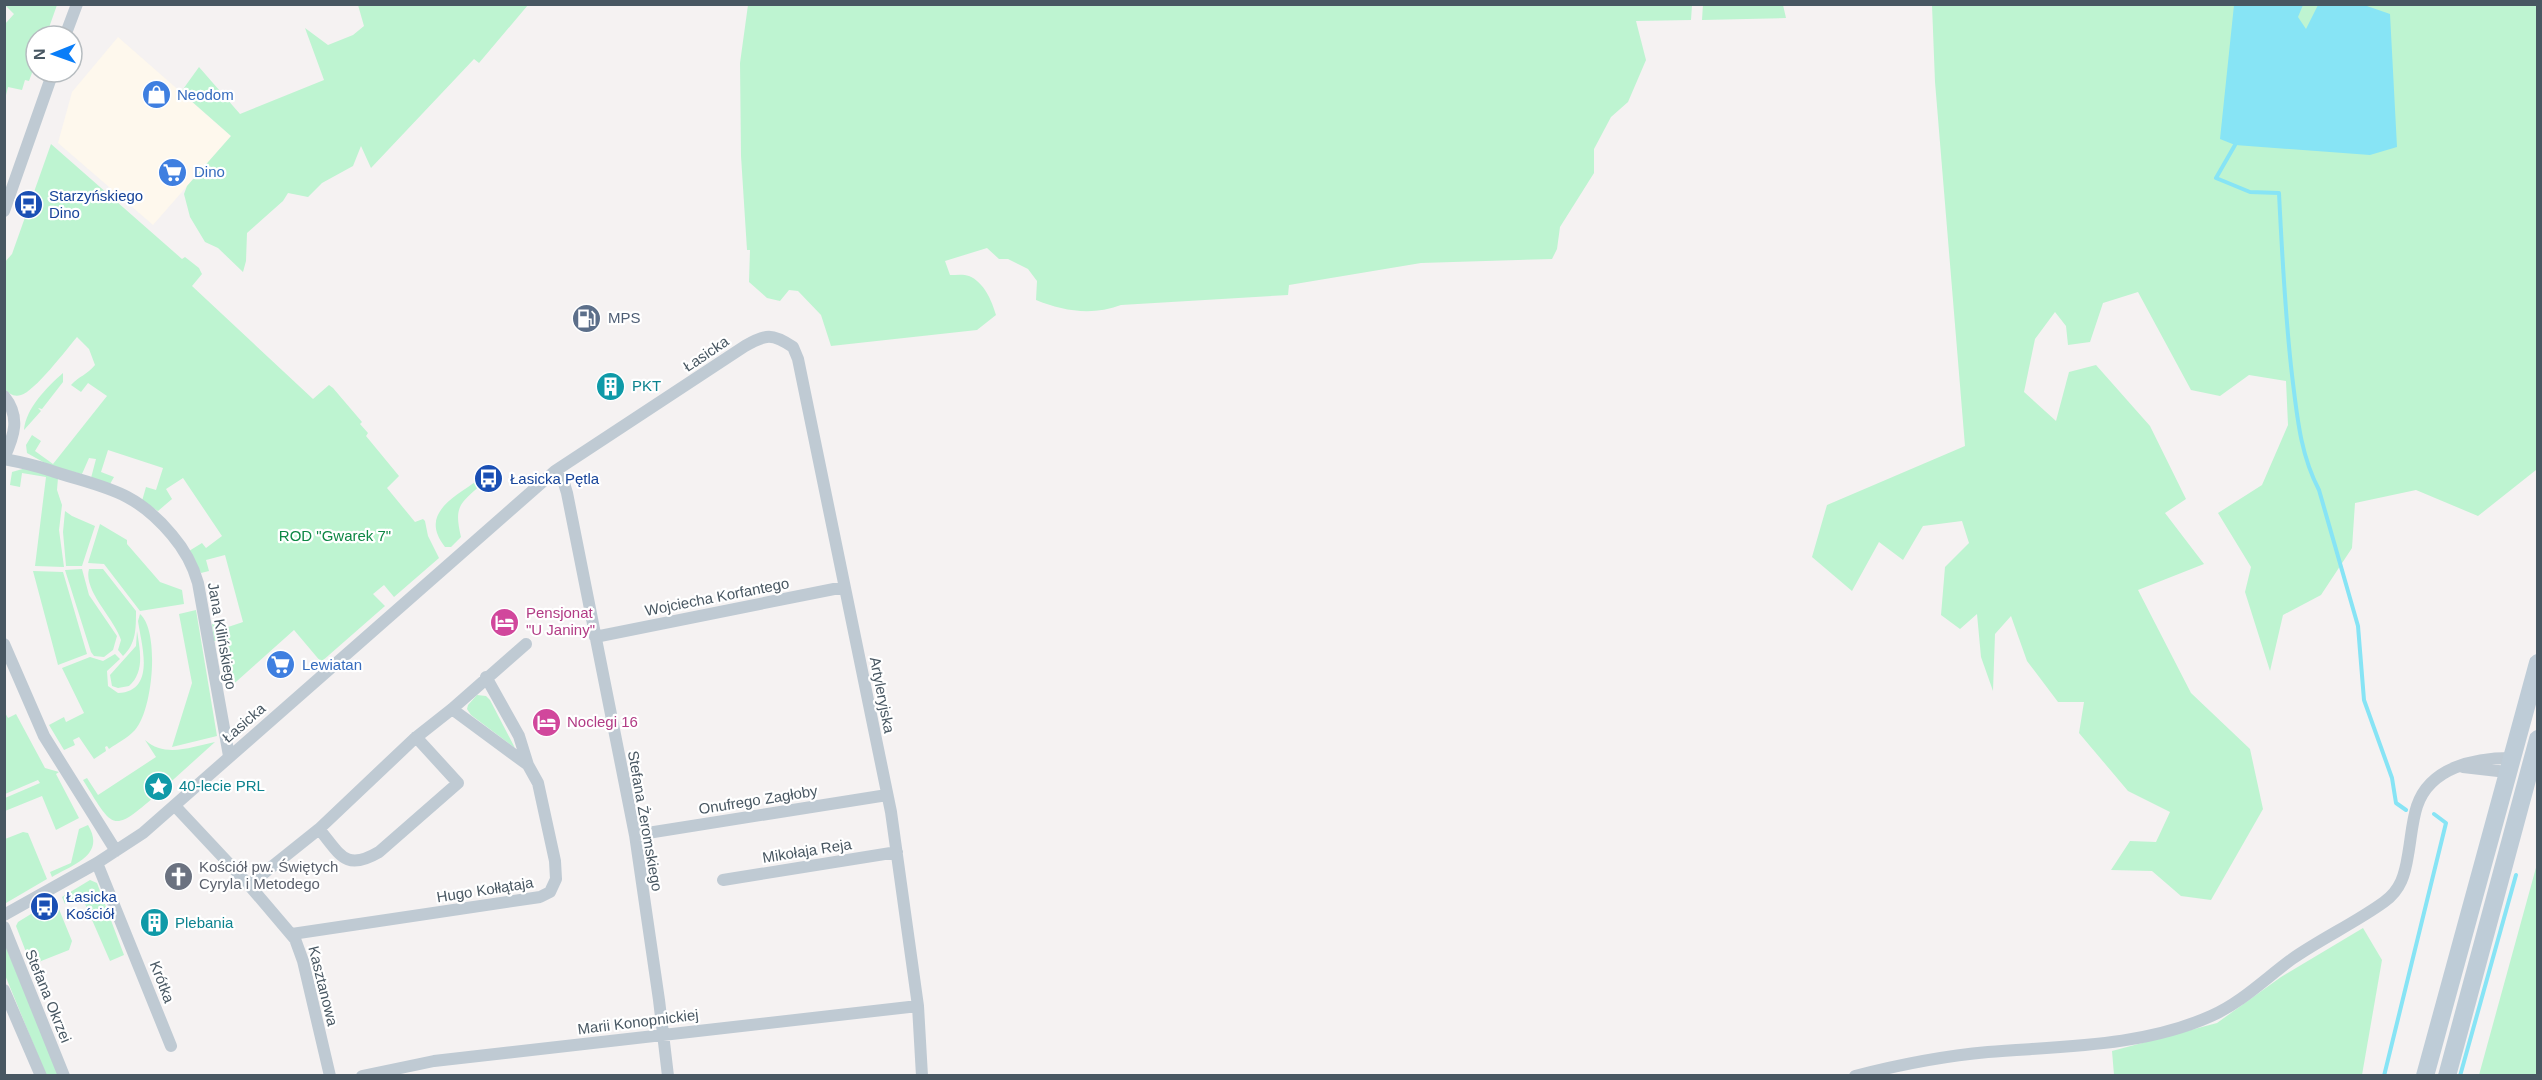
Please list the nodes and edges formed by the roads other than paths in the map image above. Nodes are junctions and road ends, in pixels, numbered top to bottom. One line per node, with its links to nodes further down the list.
1 (77, 4): 2 (street)
2 (70, 24)
3 (49, 84): 4 (street)
4 (4, 211)
5 (772, 336): 8 (street, Łasicka); 9 (street, Artyleryjska)
6 (4, 396): 7 (street, Jana Kilińskiego)
7 (4, 459): 18 (street, Jana Kilińskiego)
8 (555, 471): 10 (street, Stefana Żeromskiego); 18 (street, Łasicka)
9 (844, 587): 10 (street, Wojciecha Korfantego); 22 (street, Artyleryjska)
10 (595, 637): 25 (street, Stefana Żeromskiego)
11 (4, 644): 26 (street)
12 (526, 644): 14 (street)
13 (2538, 663): 20 (main road)
14 (486, 677): 15 (street); 19 (street, Hugo Kołłątaja)
15 (452, 709): 16 (street); 19 (street, Hugo Kołłątaja)
16 (416, 738): 24 (street); 24 (street)
17 (2538, 739): 21 (main road)
18 (229, 756): 23 (street, Łasicka)
19 (528, 765): 33 (street, Hugo Kołłątaja)
20 (2509, 765): 21 (main road); 44 (street); 45 (main road)
21 (2534, 765): 46 (main road)
22 (887, 795): 25 (street, Onufrego Zagłoby); 27 (street, Artyleryjska)
23 (175, 806): 26 (street, Łasicka); 30 (street, Kasztanowa)
24 (319, 829): 30 (street)
25 (635, 835): 36 (street, Stefana Żeromskiego)
26 (116, 851): 28 (street, Łasicka)
27 (897, 852): 29 (street, Mikołaja Reja); 35 (street, Artyleryjska)
28 (97, 863): 31 (street, Łasicka); 37 (street, Krótka)
29 (723, 880)
30 (249, 885): 33 (street, Kasztanowa)
31 (4, 915)
32 (4, 927): 40 (street, Stefana Okrzei)
33 (292, 934): 41 (street, Kasztanowa)
34 (4, 990): 39 (street)
35 (918, 1006): 36 (street, Marii Konopnickiej); 43 (street, Artyleryjska)
36 (664, 1034): 38 (street, Marii Konopnickiej); 42 (street, Stefana Żeromskiego)
37 (171, 1046)
38 (371, 1074)
39 (41, 1076)
40 (64, 1076)
41 (330, 1076)
42 (668, 1076)
43 (922, 1076)
44 (1854, 1076)
45 (2426, 1076)
46 (2447, 1076)

